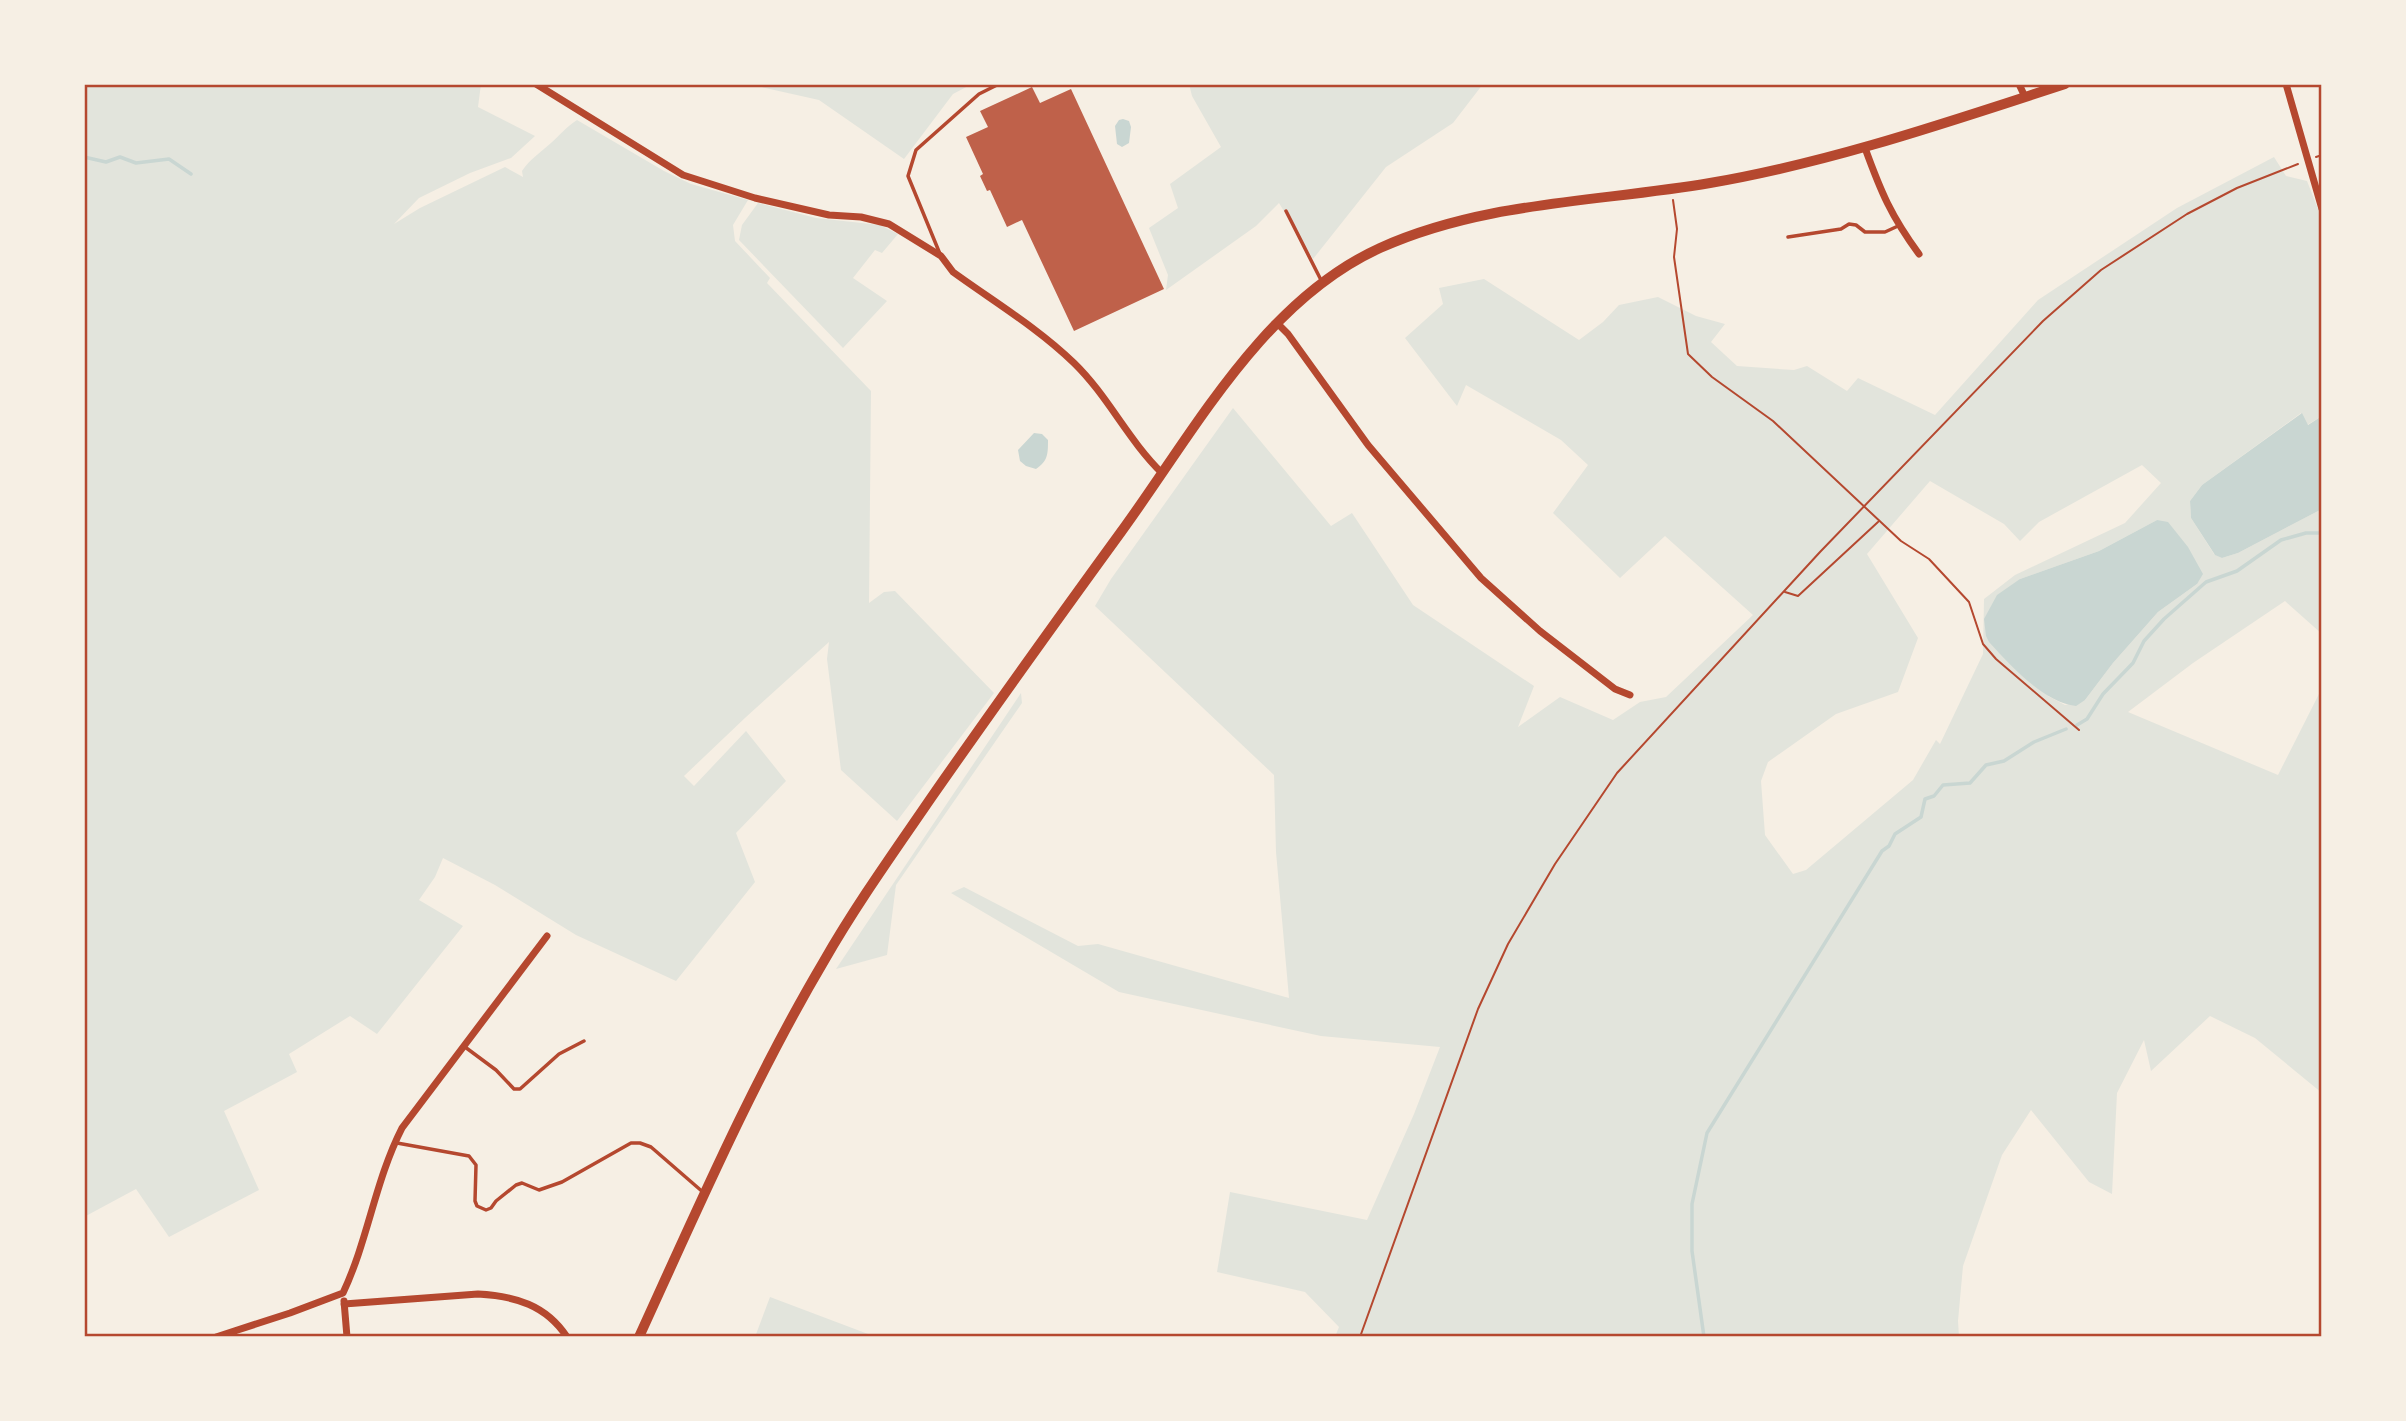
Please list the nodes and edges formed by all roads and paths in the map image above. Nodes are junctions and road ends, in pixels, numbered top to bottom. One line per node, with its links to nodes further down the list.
1 (536, 84): 15 (street)
2 (999, 84): 15 (lane)
3 (2019, 84): 6 (street)
4 (2065, 84): 6 (main road)
5 (2286, 84): 10 (street)
6 (2025, 97): 7 (main road)
7 (1865, 148): 9 (main road); 12 (street)
8 (2282, 169): 20 (path)
9 (1671, 189): 16 (main road); 19 (path)
10 (2322, 209)
11 (1286, 211): 16 (lane)
12 (1898, 226): 13 (lane); 14 (street)
13 (1788, 237)
14 (1919, 254)
15 (941, 256): 18 (street)
16 (1322, 283): 17 (main road)
17 (1277, 323): 18 (main road); 21 (street)
18 (1162, 473): 27 (main road)
19 (1879, 521): 20 (path); 22 (path)
20 (1784, 592): 34 (path)
21 (1630, 695)
22 (2079, 730)
23 (547, 936): 25 (street)
24 (584, 1041): 25 (lane)
25 (463, 1046): 26 (street)
26 (395, 1142): 27 (lane); 28 (street)
27 (705, 1193): 33 (main road)
28 (343, 1293): 29 (street); 30 (street)
29 (344, 1304): 31 (street); 32 (street)
30 (216, 1337)
31 (347, 1337)
32 (568, 1337)
33 (639, 1337)
34 (1360, 1337)

